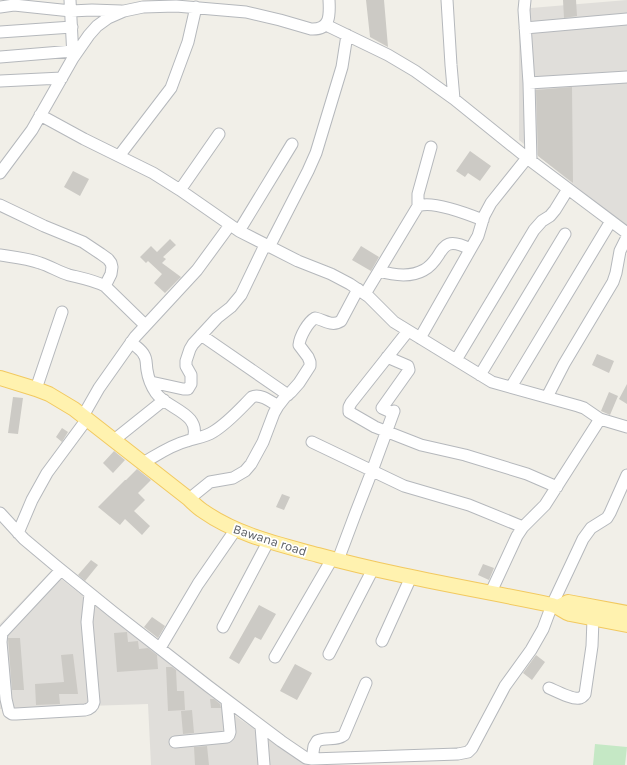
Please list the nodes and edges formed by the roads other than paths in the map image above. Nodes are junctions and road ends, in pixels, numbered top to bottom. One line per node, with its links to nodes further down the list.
1 (329, 0): 10 (street)
2 (447, 0): 21 (street)
3 (525, 0): 12 (street)
4 (143, 4): 6 (street); 8 (street)
5 (70, 5): 7 (street); 8 (street); 11 (street)
6 (204, 5): 10 (street); 26 (street)
7 (0, 7)
8 (124, 11): 15 (street)
9 (627, 19): 12 (street)
10 (326, 25): 14 (street)
11 (72, 27): 13 (street); 15 (street)
12 (525, 28): 20 (street)
13 (0, 32)
14 (347, 35): 21 (street); 39 (street)
15 (73, 54): 16 (street); 18 (street)
16 (0, 57)
17 (627, 77): 20 (street)
18 (62, 78): 19 (street); 22 (street)
19 (0, 81)
20 (529, 83): 27 (street)
21 (454, 99): 27 (street)
22 (40, 115): 26 (street); 28 (street)
23 (219, 134): 30 (street)
24 (292, 144): 35 (street)
25 (431, 147): 32 (street)
26 (119, 156): 30 (street)
27 (529, 160): 29 (street); 33 (street)
28 (0, 173)
29 (568, 189): 34 (street); 52 (street)
30 (180, 190): 35 (street)
31 (0, 205): 43 (street)
32 (418, 206): 33 (street); 42 (street)
33 (483, 220): 40 (street)
34 (611, 220): 36 (street); 56 (street)
35 (235, 228): 39 (street); 46 (street)
36 (627, 233)
37 (565, 234): 53 (street)
38 (627, 237): 59 (street)
39 (267, 246): 44 (street); 48 (street)
40 (470, 250): 42 (street); 49 (street)
41 (0, 255): 43 (street)
42 (379, 271): 44 (street)
43 (105, 286): 46 (street)
44 (362, 292): 47 (street); 58 (street)
45 (62, 312): 57 (street)
46 (145, 325): 50 (street)
47 (408, 331): 49 (street); 51 (street)
48 (201, 335): 55 (street); 58 (street)
49 (420, 338): 52 (street)
50 (131, 342): 55 (street); 62 (street)
51 (387, 357): 65 (street); 65 (street)
52 (456, 360): 53 (street)
53 (480, 375): 56 (street)
54 (0, 378): 57 (main road, Bawana road)
55 (151, 382): 60 (street)
56 (511, 387): 59 (street)
57 (36, 389): 62 (main road, Bawana road)
58 (288, 395): 61 (street)
59 (547, 397): 63 (street)
60 (164, 400): 66 (street); 67 (street)
61 (278, 406): 66 (street); 73 (street)
62 (85, 417): 67 (main road, Bawana road); 77 (street)
63 (600, 419): 64 (street); 72 (street)
64 (627, 427)
65 (386, 432): 70 (street); 72 (street)
66 (193, 439): 69 (street)
67 (114, 440): 69 (main road, Bawana road)
68 (312, 442): 70 (street)
69 (143, 462): 73 (main road, Bawana road)
70 (372, 471): 75 (street); 79 (street)
71 (627, 475): 85 (street)
72 (557, 487): 75 (street)
73 (189, 499): 76 (main road, Bawana road)
74 (0, 513): 77 (street)
75 (523, 527): 83 (street)
76 (236, 529): 78 (main road, Bawana road); 91 (street)
77 (18, 533): 81 (street)
78 (268, 542): 79 (main road, Bawana road); 89 (street)
79 (335, 560): 80 (main road, Bawana road); 93 (street)
80 (373, 569): 82 (main road, Bawana road); 92 (street)
81 (61, 570): 84 (street); 84 (street)
82 (411, 577): 83 (main road, Bawana road); 90 (street)
83 (490, 592): 85 (main road, Bawana road)
84 (90, 594): 91 (street)
85 (555, 606): 86 (main road, Bawana road); 87 (main road, Bawana road); 99 (street)
86 (627, 612)
87 (593, 619): 88 (main road, Bawana road); 95 (street)
88 (627, 625)
89 (223, 627)
90 (382, 641)
91 (160, 648): 96 (street)
92 (329, 654)
93 (275, 657)
94 (366, 683): 100 (street)
95 (549, 688)
96 (227, 701): 97 (street); 98 (street)
97 (262, 726): 100 (street); 101 (street)
98 (175, 742)
99 (403, 756): 100 (street); 102 (street)
100 (312, 759)
101 (264, 765)
102 (410, 765)

